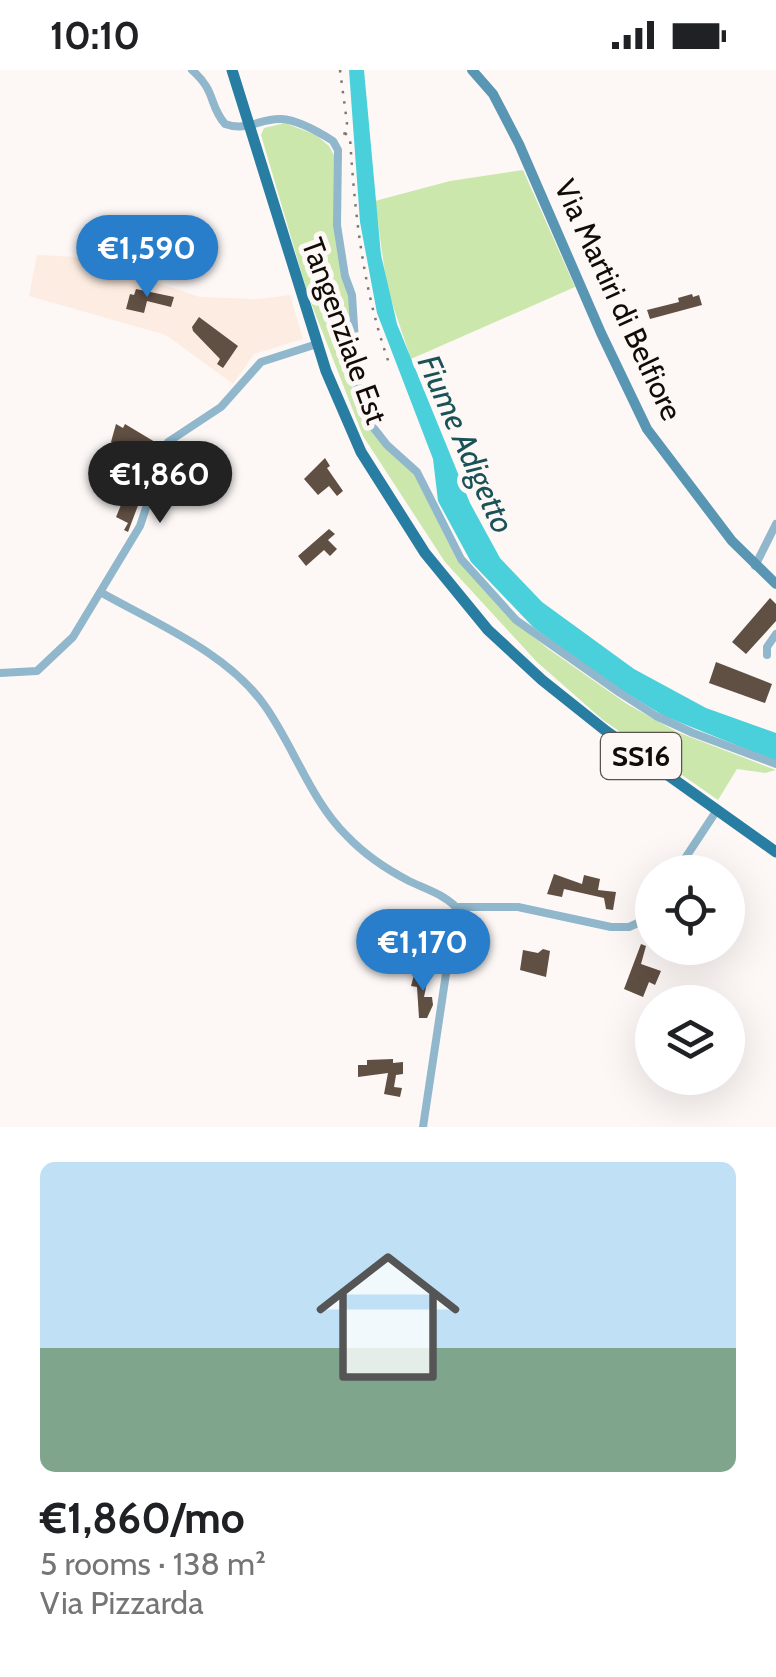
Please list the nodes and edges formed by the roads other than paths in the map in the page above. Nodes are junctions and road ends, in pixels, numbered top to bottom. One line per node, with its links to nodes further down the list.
1 (192, 70): 4 (street)
2 (232, 70): 4 (main road, Tangenziale Est / SS16)
3 (472, 70): 7 (street, Via Martiri di Belfiore)
4 (250, 127): 5 (main road, Tangenziale Est / SS16); 13 (street)
5 (317, 344): 9 (street); 14 (main road, Tangenziale Est / SS16)
6 (776, 524): 7 (street)
7 (756, 566): 8 (street, Via Martiri di Belfiore)
8 (776, 584)
9 (102, 592): 12 (street); 17 (street)
10 (776, 634): 11 (street)
11 (767, 655)
12 (0, 673)
13 (776, 764)
14 (717, 810): 15 (main road, Tangenziale Est / SS16); 16 (street)
15 (776, 852)
16 (687, 855)
17 (456, 907): 18 (street); 19 (street)
18 (635, 922)
19 (424, 1127)

